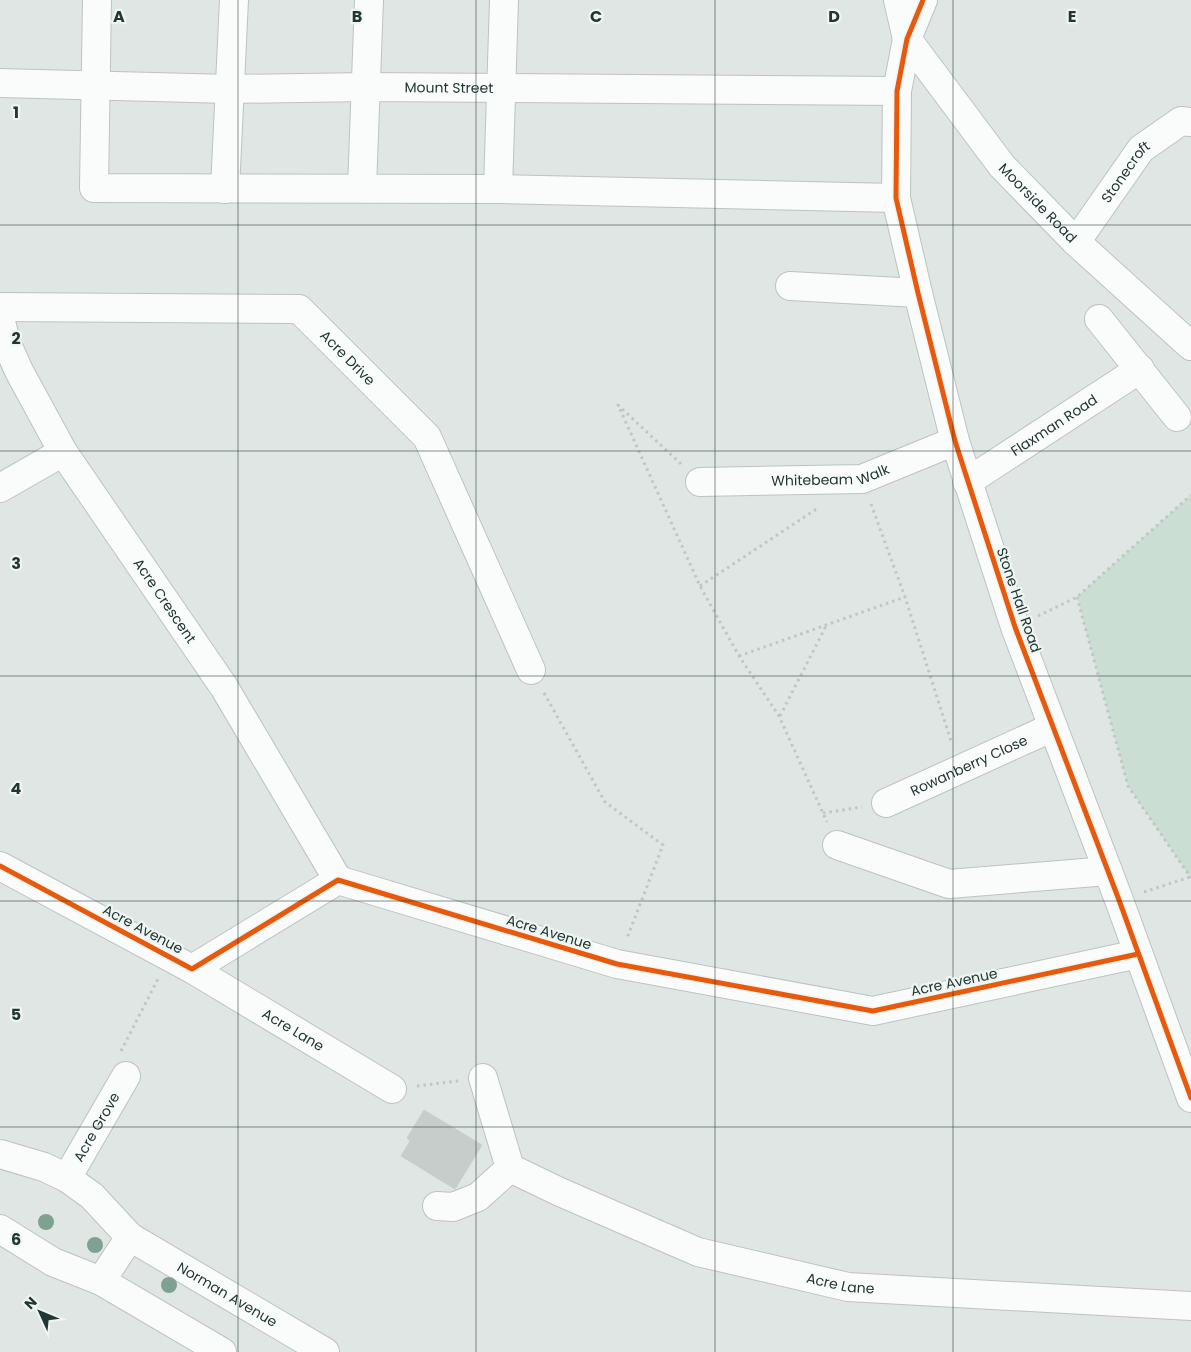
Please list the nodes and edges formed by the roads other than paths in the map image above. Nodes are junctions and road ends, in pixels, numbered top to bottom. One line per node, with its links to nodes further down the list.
1 (97, 0): 9 (street)
2 (234, 0): 11 (street)
3 (369, 0): 10 (street)
4 (504, 0): 12 (street)
5 (898, 0): 7 (street)
6 (923, 0): 7 (street)
7 (907, 39): 13 (street, Stone Hall Road); 19 (street, Moorside Road)
8 (0, 83): 9 (street, Mount Street)
9 (96, 85): 11 (street, Mount Street); 16 (street)
10 (366, 87): 11 (street, Mount Street); 12 (street, Mount Street); 15 (street)
11 (230, 89): 16 (street)
12 (501, 89): 13 (street, Mount Street); 17 (street)
13 (897, 91): 18 (street, Stone Hall Road)
14 (1191, 122): 19 (street, Stonecroft)
15 (362, 188): 16 (street); 17 (street)
16 (225, 189)
17 (498, 189): 18 (street)
18 (896, 198): 21 (street, Stone Hall Road)
19 (1076, 242): 25 (street, Moorside Road)
20 (790, 286): 21 (street)
21 (918, 293): 28 (street, Stone Hall Road)
22 (0, 307): 33 (street, Acre Drive)
23 (0, 318): 29 (street, Acre Crescent)
24 (1099, 319): 26 (street)
25 (1191, 346)
26 (1140, 368): 27 (street); 31 (street, Flaxman Road)
27 (1177, 417)
28 (955, 441): 30 (street, Whitebeam Walk); 31 (street, Stone Hall Road)
29 (63, 452): 32 (street); 39 (street, Acre Crescent)
30 (700, 482)
31 (967, 482): 34 (street, Stone Hall Road)
32 (0, 488)
33 (531, 670)
34 (1053, 727): 35 (street, Rowanberry Close); 38 (street, Stone Hall Road)
35 (886, 803)
36 (837, 845): 38 (street)
37 (0, 866): 41 (street, Acre Avenue)
38 (1108, 871): 40 (street, Stone Hall Road)
39 (338, 880): 40 (street, Acre Avenue); 41 (street, Acre Avenue)
40 (1138, 954): 45 (street, Stone Hall Road)
41 (181, 963): 44 (street, Acre Lane)
42 (126, 1076): 48 (street, Acre Grove)
43 (483, 1078): 47 (street)
44 (392, 1089)
45 (1191, 1098)
46 (0, 1154): 48 (street, Norman Avenue)
47 (510, 1168): 49 (street); 53 (street, Acre Lane)
48 (67, 1178): 51 (street, Norman Avenue)
49 (437, 1206)
50 (0, 1229): 52 (street)
51 (130, 1237): 52 (street); 55 (street, Norman Avenue)
52 (101, 1281): 54 (street)
53 (1191, 1306)
54 (222, 1352)
55 (325, 1352)

